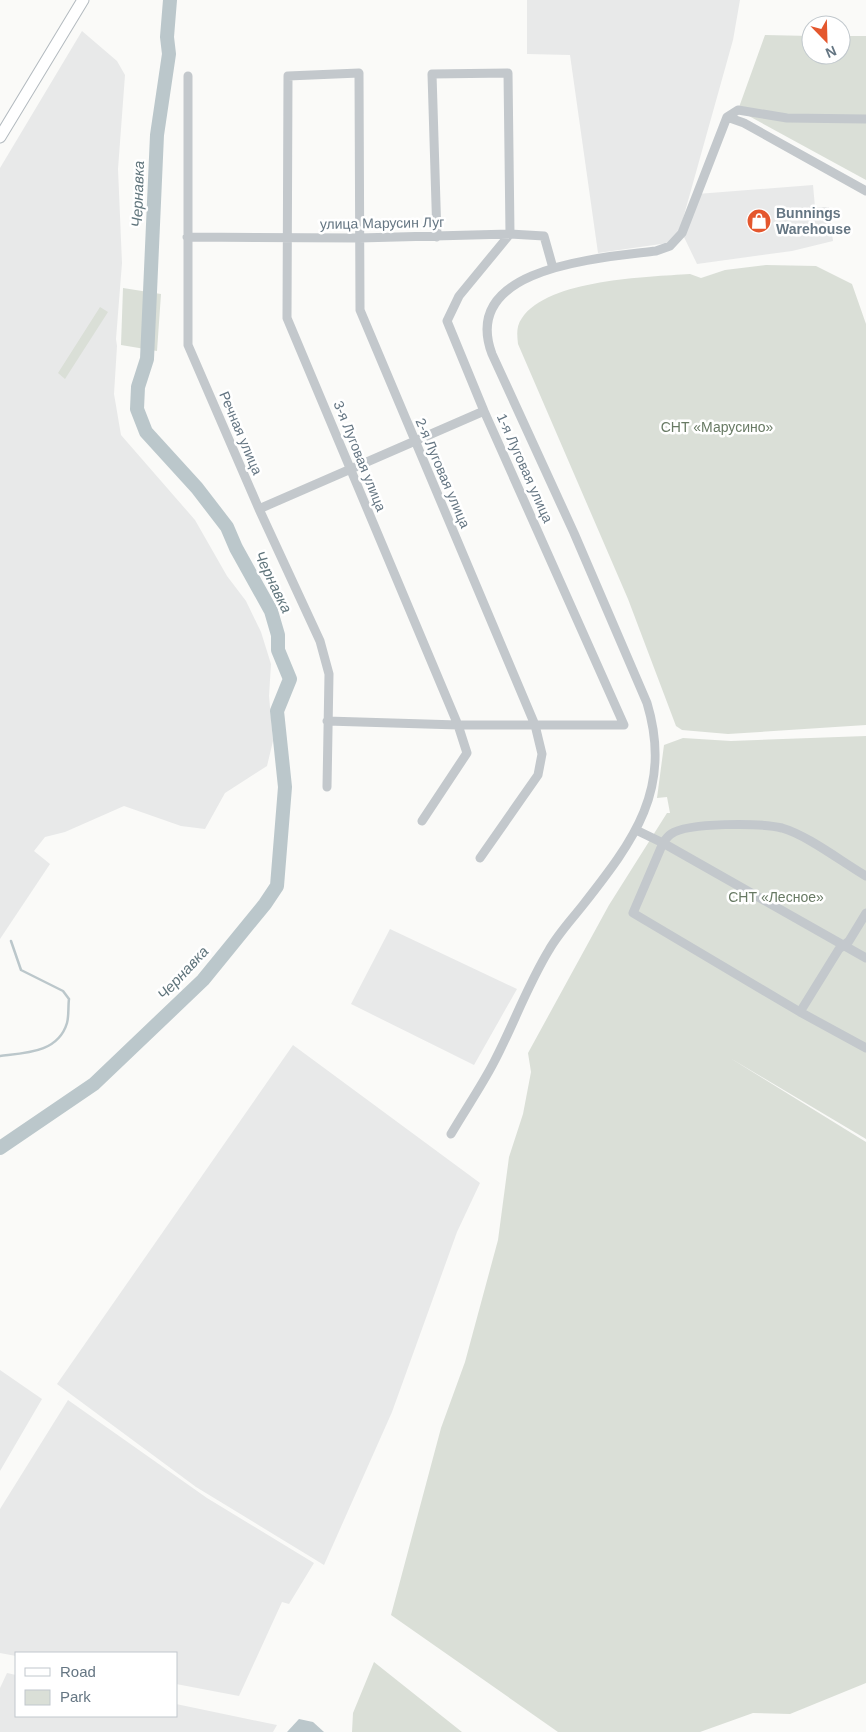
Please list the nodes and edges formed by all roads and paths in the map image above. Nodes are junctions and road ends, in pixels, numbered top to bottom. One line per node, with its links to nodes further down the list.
1 (83, 0): 6 (main road)
2 (359, 73): 11 (street, 3-я Луговая улица); 12 (street, 2-я Луговая улица)
3 (188, 76): 9 (street, Речная улица)
4 (727, 117): 5 (street); 7 (street); 13 (street)
5 (866, 119)
6 (0, 137)
7 (866, 191)
8 (510, 234): 10 (street, улица Марусин Луг); 10 (street); 13 (street, улица Марусин Луг); 14 (street, 1-я Луговая улица)
9 (187, 237): 11 (street, улица Марусин Луг); 17 (street, Речная улица)
10 (437, 237): 12 (street, улица Марусин Луг)
11 (287, 238): 12 (street, улица Марусин Луг); 16 (street, 3-я Луговая улица)
12 (359, 238): 15 (street, 2-я Луговая улица)
13 (553, 268): 23 (street)
14 (484, 411): 15 (street); 20 (street, 1-я Луговая улица)
15 (415, 442): 16 (street); 20 (street, 2-я Луговая улица)
16 (351, 469): 17 (street); 19 (street, 3-я Луговая улица)
17 (259, 509): 18 (street, Речная улица)
18 (327, 721): 19 (street); 21 (street, Речная улица)
19 (458, 725): 20 (street); 22 (street, 3-я Луговая улица)
20 (535, 725): 25 (street, 2-я Луговая улица)
21 (327, 787)
22 (422, 821)
23 (636, 830): 24 (street); 32 (street)
24 (663, 843): 26 (street); 28 (street); 30 (street)
25 (480, 858)
26 (866, 876)
27 (866, 912): 28 (street)
28 (844, 946): 29 (street); 30 (street)
29 (866, 958)
30 (800, 1012): 31 (street)
31 (866, 1048)
32 (451, 1134)

